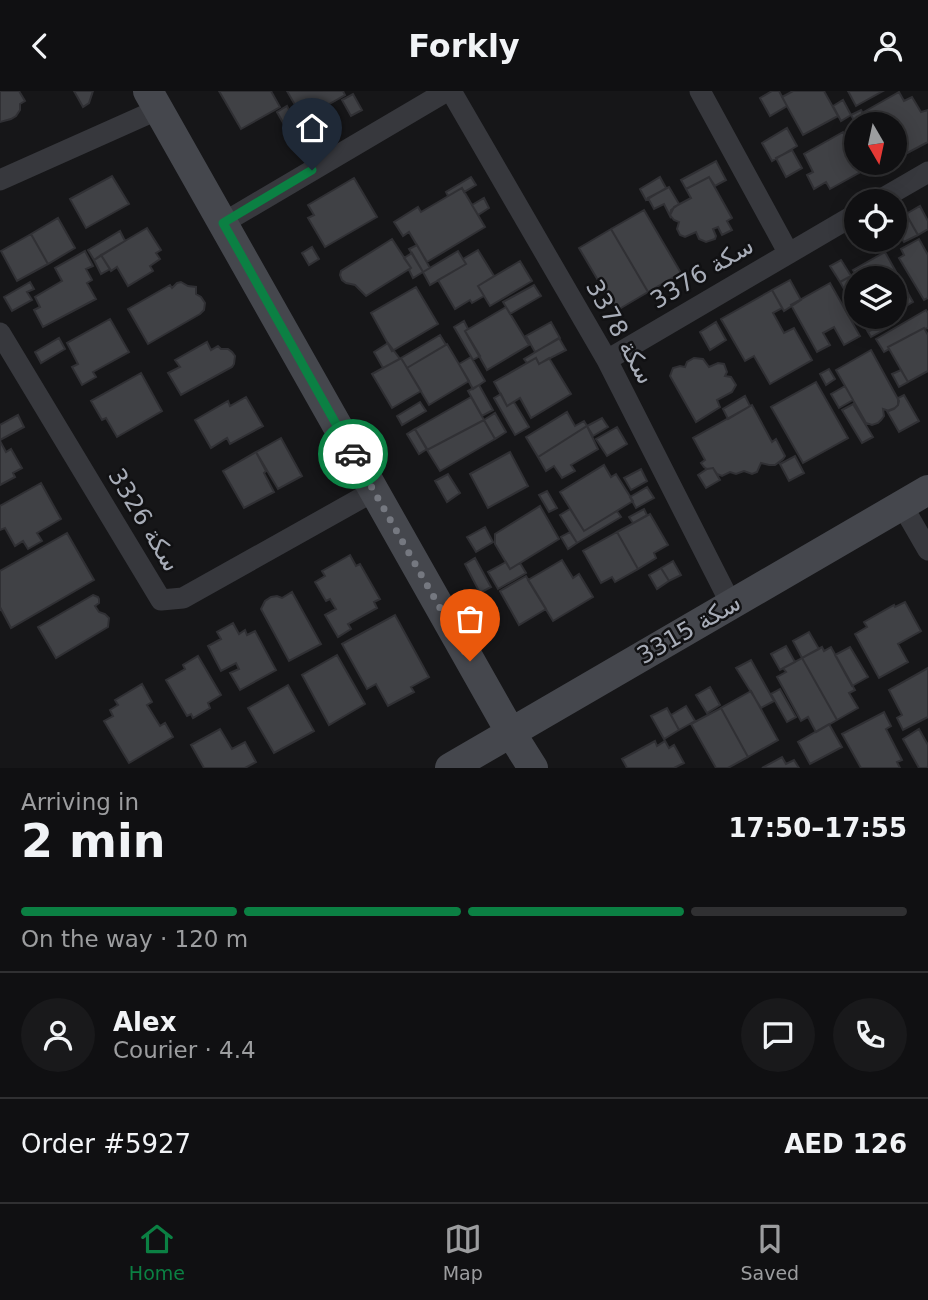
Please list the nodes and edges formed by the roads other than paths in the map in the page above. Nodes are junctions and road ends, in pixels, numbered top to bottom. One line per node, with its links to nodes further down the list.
1 (449, 91): 8 (street, سكة 3378); 11 (street, سكة 3378)
2 (700, 91): 9 (street, سكة 3376)
3 (153, 100): 5 (street); 8 (street)
4 (928, 172): 6 (street)
5 (0, 180)
6 (899, 189)
7 (844, 221): 9 (street, سكة 3376)
8 (223, 223): 13 (street)
9 (788, 252): 11 (street, سكة 3376)
10 (0, 333): 13 (street, سكة 3326)
11 (607, 360): 16 (street, سكة 3378)
12 (928, 490): 14 (street, سكة 3315)
13 (374, 491): 17 (street)
14 (902, 505): 15 (street); 16 (street, سكة 3315)
15 (928, 550)
16 (731, 604): 17 (street, سكة 3315)
17 (511, 733): 18 (street, سكة 3315); 19 (street)
18 (450, 768)
19 (533, 768)

